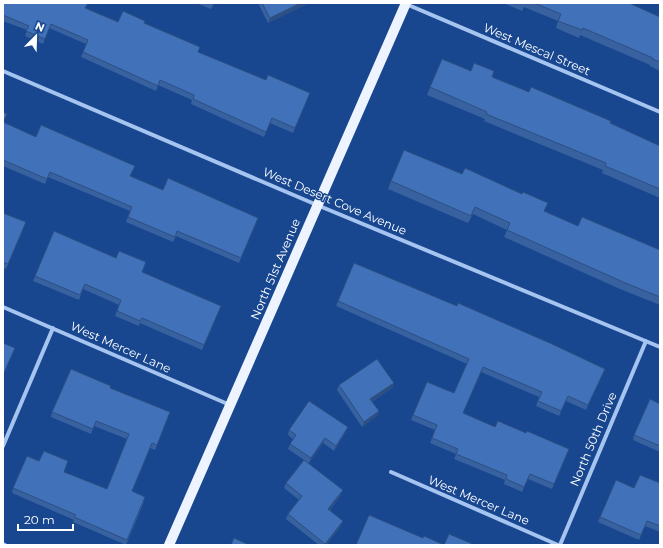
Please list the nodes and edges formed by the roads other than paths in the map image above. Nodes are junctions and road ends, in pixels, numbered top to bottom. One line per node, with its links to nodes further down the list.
1 (406, 3): 3 (street, West Mescal Street); 4 (main road, North 51st Avenue)
2 (3, 70): 4 (street, West Desert Cove Avenue)
3 (660, 112)
4 (317, 205): 7 (street, West Desert Cove Avenue); 9 (main road, North 51st Avenue)
5 (3, 307): 6 (street, West Mercer Lane)
6 (53, 328): 9 (street, West Mercer Lane); 10 (street)
7 (646, 341): 8 (street, West Desert Cove Avenue); 13 (street, North 50th Drive)
8 (660, 347)
9 (231, 405): 12 (main road, North 51st Avenue)
10 (3, 446)
11 (391, 472): 13 (street, West Mercer Lane)
12 (169, 545)
13 (559, 545)

